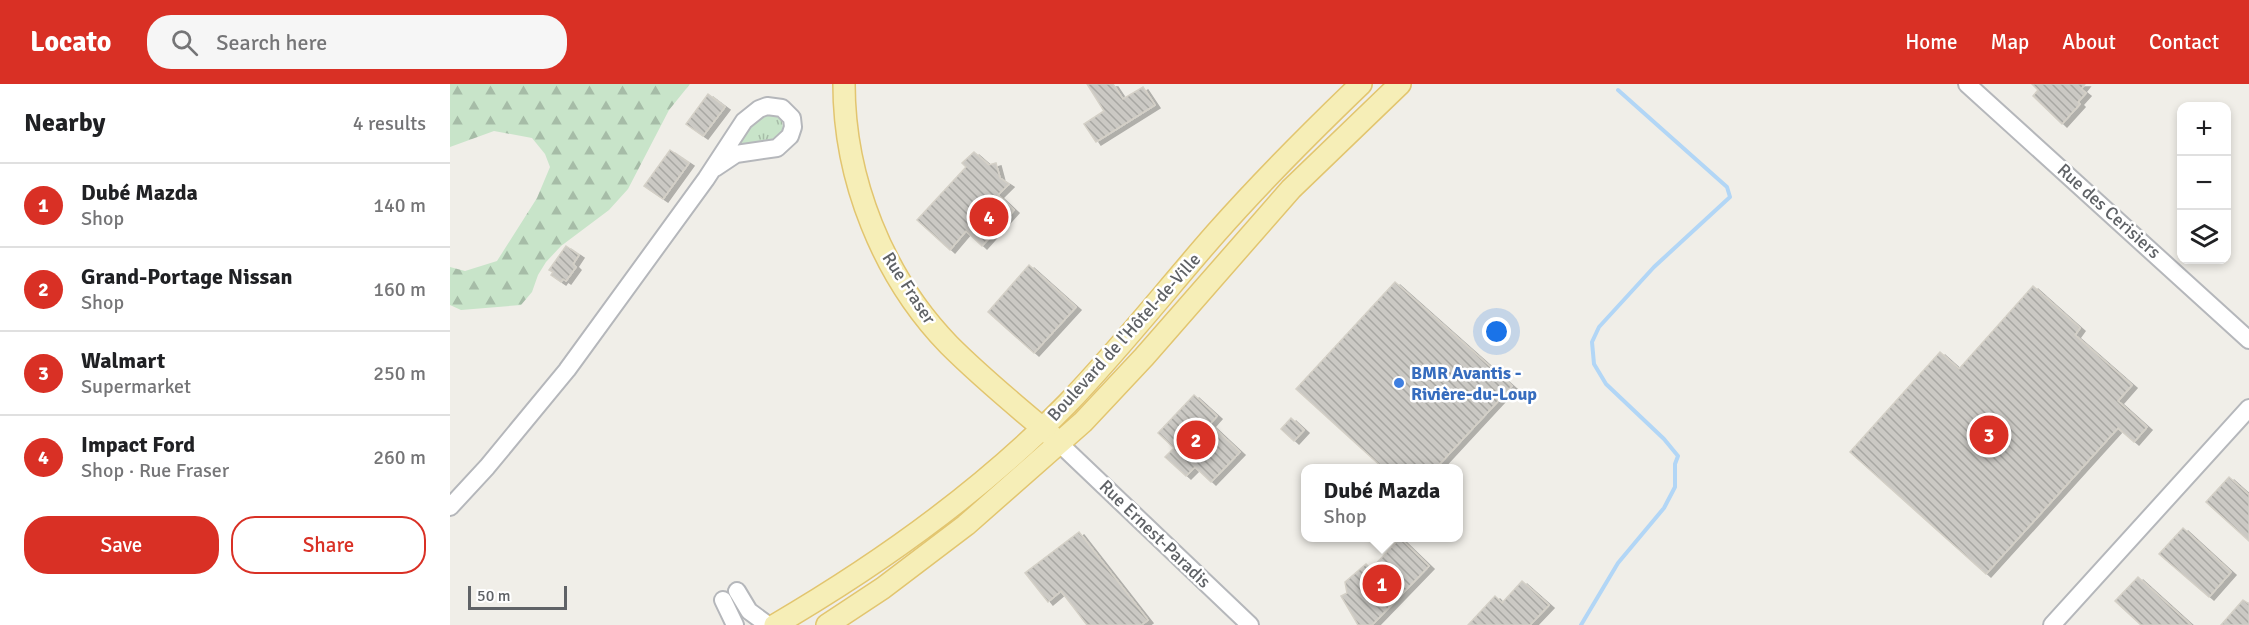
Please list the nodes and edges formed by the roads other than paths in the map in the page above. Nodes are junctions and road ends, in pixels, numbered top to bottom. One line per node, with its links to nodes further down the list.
1 (844, 84): 8 (main road, Rue Fraser)
2 (1361, 84): 8 (main road, Boulevard de l'Hôtel-de-Ville)
3 (1400, 84): 9 (main road, Boulevard de l'Hôtel-de-Ville)
4 (1967, 84): 6 (street, Rue des Cerisiers)
5 (710, 174): 5 (street); 10 (street)
6 (2249, 340)
7 (2249, 408): 16 (street)
8 (1042, 428): 9 (main road, Rue Fraser); 13 (main road, Boulevard de l'Hôtel-de-Ville)
9 (1060, 444): 14 (main road, Boulevard de l'Hôtel-de-Ville); 15 (street, Rue Ernest-Paradis)
10 (450, 507)
11 (735, 625): 12 (street)
12 (768, 625)
13 (775, 625)
14 (827, 625)
15 (1250, 625)
16 (2052, 625)

